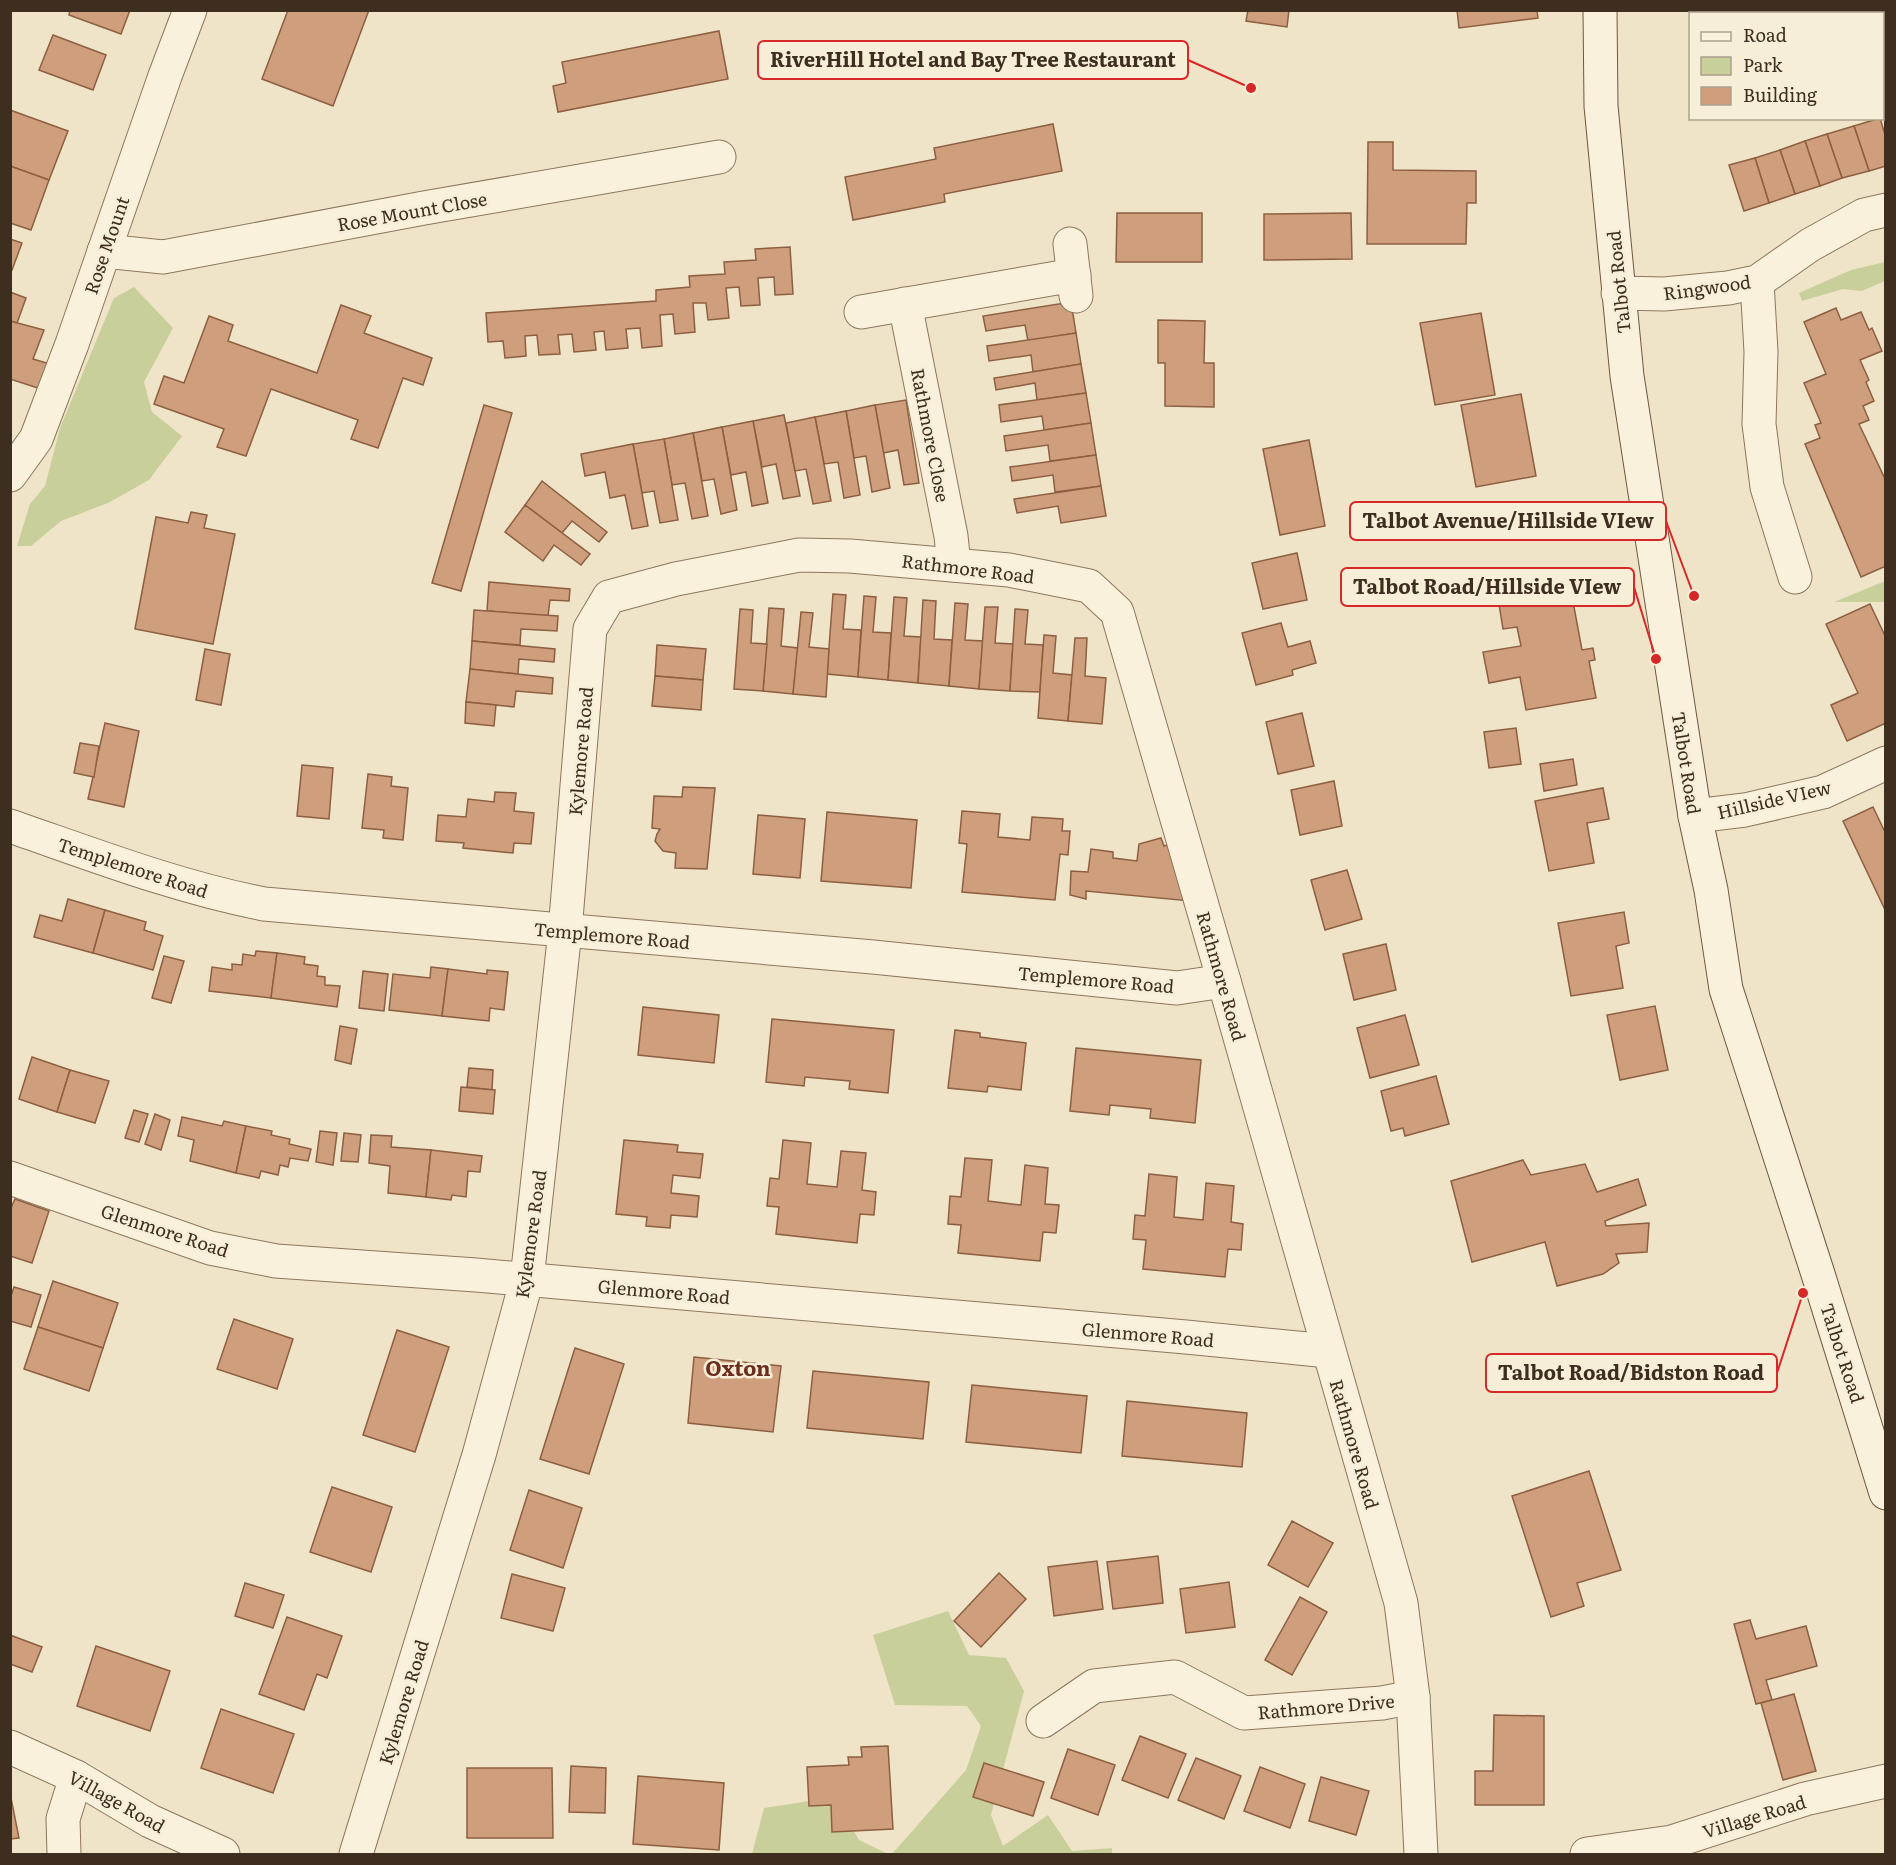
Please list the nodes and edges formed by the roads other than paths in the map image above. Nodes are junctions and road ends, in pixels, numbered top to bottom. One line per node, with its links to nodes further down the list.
1 (190, 10): 5 (street, Rose Mount)
2 (1600, 10): 8 (street, Talbot Road)
3 (719, 157): 5 (street, Rose Mount Close)
4 (1886, 210): 7 (street, Ringwood)
5 (104, 252): 11 (street, Rose Mount)
6 (1073, 272): 9 (street)
7 (1757, 282): 8 (street, Ringwood); 13 (street)
8 (1618, 293): 16 (street, Talbot Road)
9 (905, 304): 10 (street); 12 (street, Rathmore Close)
10 (861, 312)
11 (12, 470)
12 (954, 565): 14 (street, Rathmore Road); 19 (street, Rathmore Road)
13 (1796, 577)
14 (609, 597): 18 (street, Kylemore Road)
15 (1886, 763): 16 (street, Hillside VIew)
16 (1695, 816): 23 (street, Talbot Road)
17 (10, 826): 18 (street, Templemore Road)
18 (565, 932): 19 (street, Templemore Road); 21 (street, Kylemore Road)
19 (1224, 981): 22 (street, Rathmore Road)
20 (10, 1178): 21 (street, Glenmore Road)
21 (527, 1280): 22 (street, Glenmore Road); 31 (street, Kylemore Road)
22 (1328, 1351): 24 (street, Rathmore Road)
23 (1886, 1493)
24 (1413, 1697): 25 (street, Rathmore Drive); 32 (street, Rathmore Road)
25 (1043, 1721)
26 (10, 1747): 27 (street, Village Road)
27 (76, 1777): 29 (street); 30 (street, Village Road)
28 (1886, 1780): 33 (street, Village Road)
29 (64, 1854)
30 (223, 1854)
31 (356, 1854)
32 (1421, 1854)
33 (1606, 1854)

